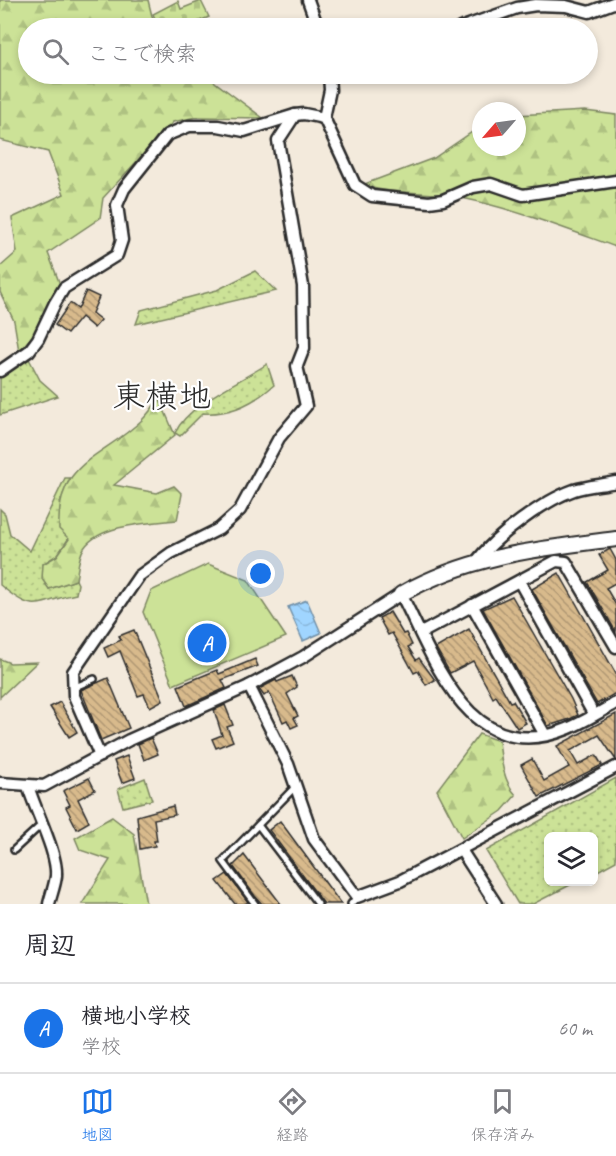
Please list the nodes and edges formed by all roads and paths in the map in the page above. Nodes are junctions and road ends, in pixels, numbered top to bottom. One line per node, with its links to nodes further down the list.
1 (308, 0): 3 (street)
2 (616, 2): 4 (street)
3 (314, 18)
4 (488, 18)
5 (330, 84): 7 (street)
6 (295, 115): 7 (street); 9 (street); 20 (street)
7 (324, 118): 8 (street)
8 (616, 181)
9 (0, 371)
10 (616, 482): 12 (street)
11 (616, 539): 12 (street)
12 (476, 562): 14 (street)
13 (519, 580): 15 (street); 17 (street); 22 (street)
14 (401, 594): 16 (street); 19 (street)
15 (472, 605): 16 (street); 23 (street)
16 (421, 633): 23 (street)
17 (616, 647)
18 (94, 678): 20 (lane)
19 (249, 686): 24 (street); 28 (street)
20 (73, 688): 24 (street)
21 (616, 703): 22 (street)
22 (594, 715): 23 (street)
23 (545, 735)
24 (100, 756): 27 (street)
25 (616, 767): 32 (street)
26 (0, 783): 27 (street)
27 (28, 786): 29 (street)
28 (295, 787): 30 (lane); 33 (street)
29 (41, 825): 31 (lane); 34 (street)
30 (258, 825): 35 (lane); 36 (lane)
31 (14, 850)
32 (461, 850): 33 (street); 37 (street)
33 (354, 901)
34 (49, 904)
35 (255, 904)
36 (318, 904)
37 (496, 904)

